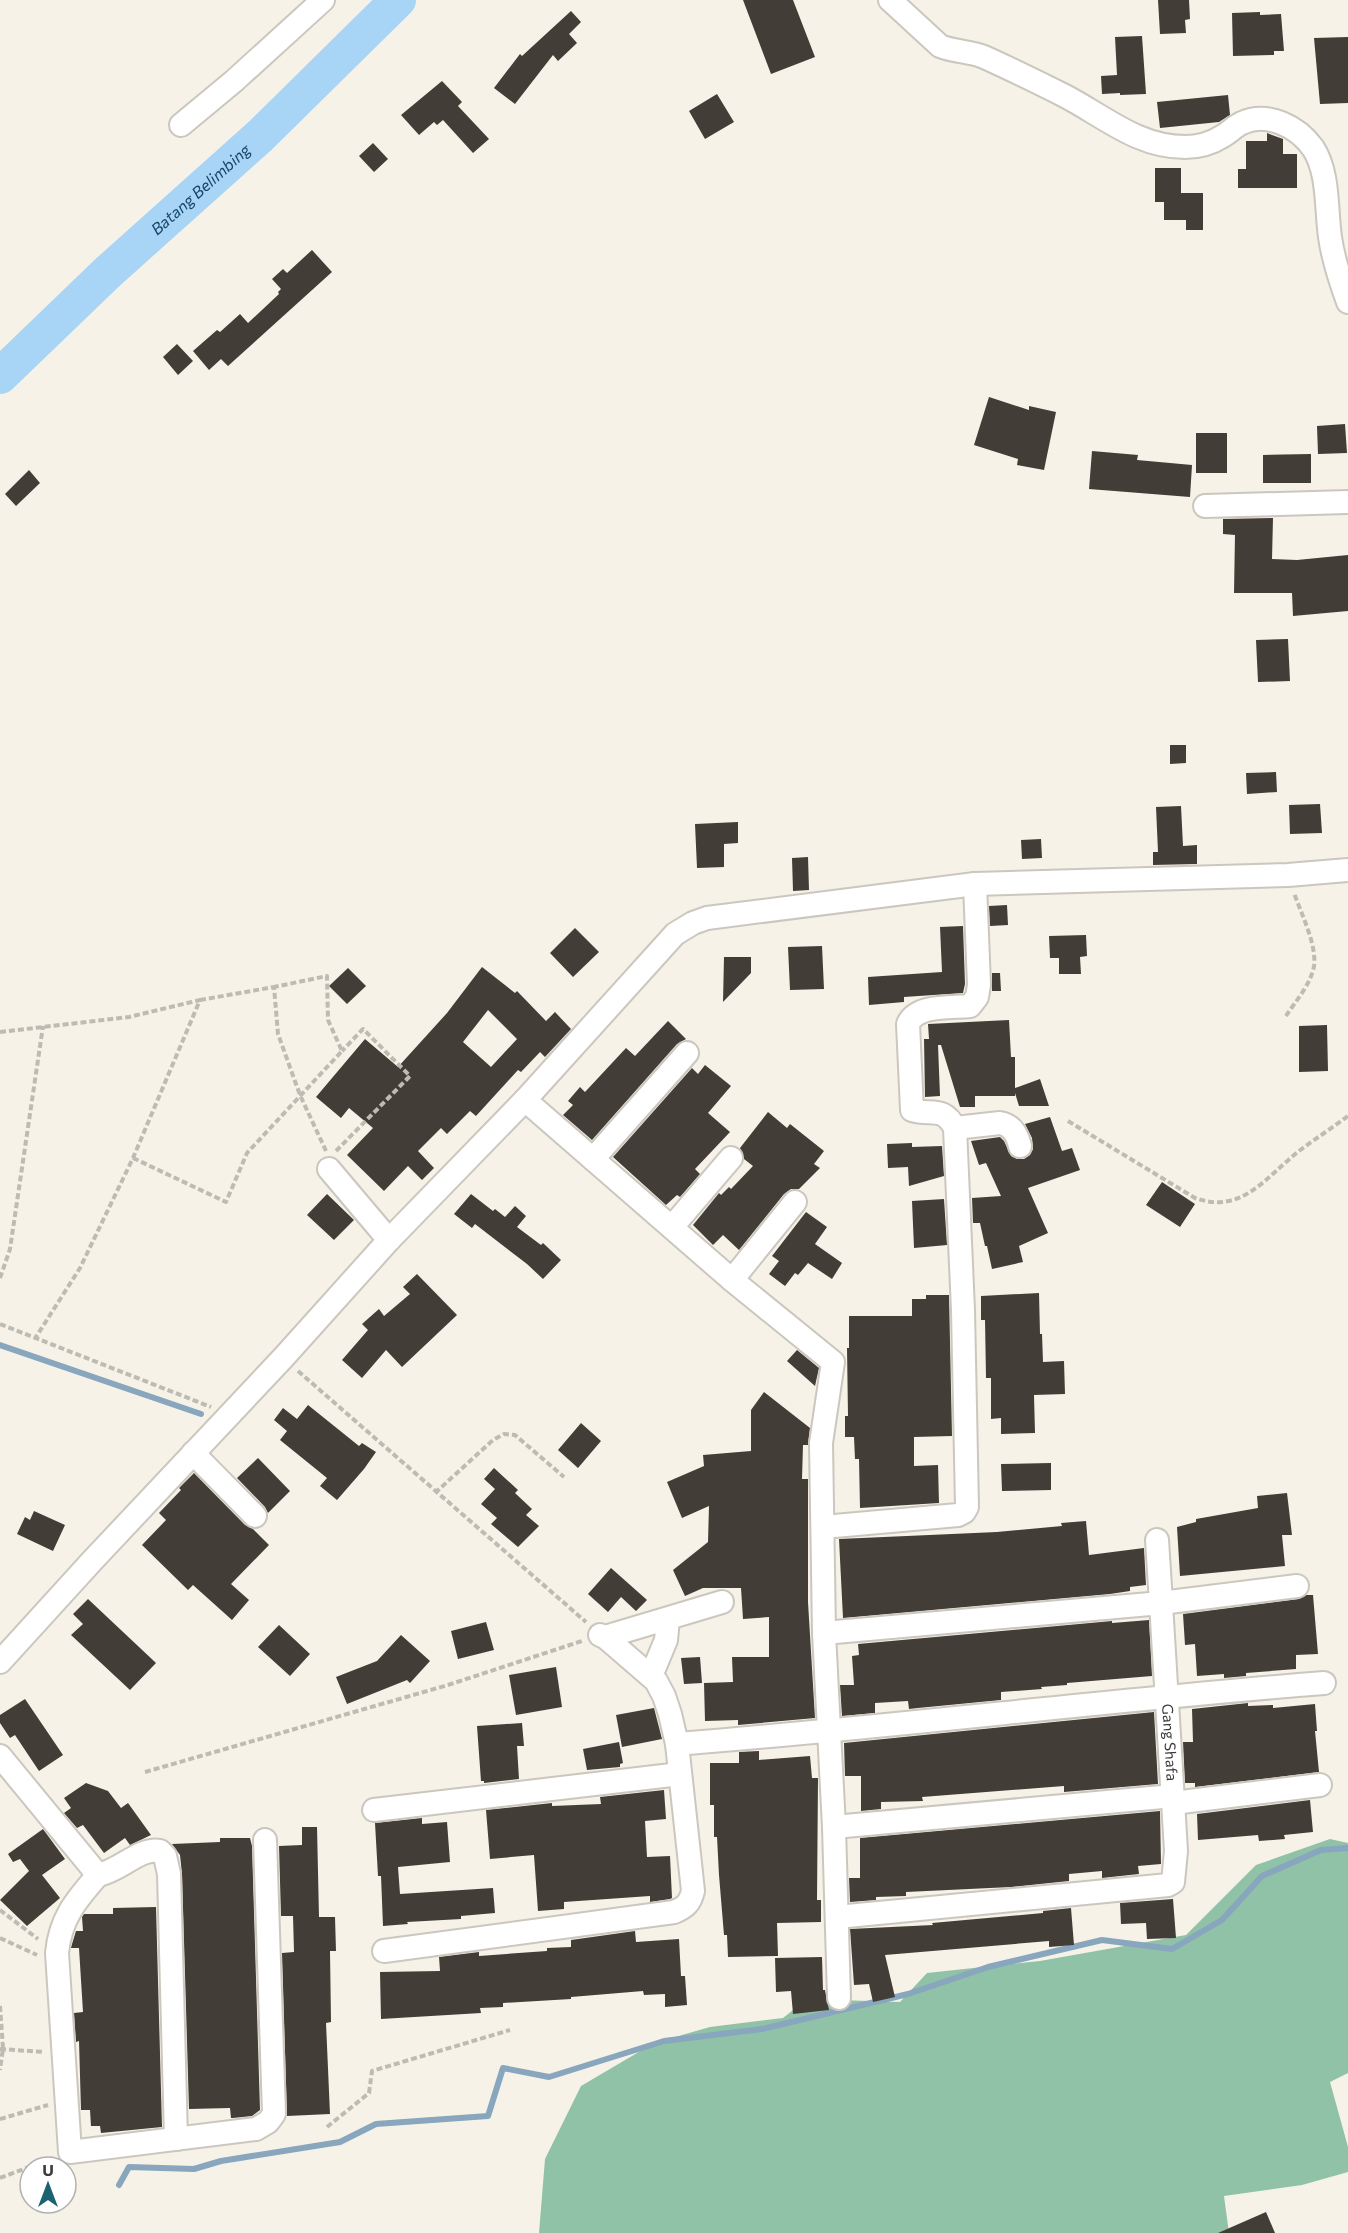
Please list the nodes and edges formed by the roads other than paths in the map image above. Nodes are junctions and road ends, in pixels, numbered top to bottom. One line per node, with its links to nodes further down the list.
1 (323, 0): 3 (street)
2 (890, 0): 4 (street)
3 (181, 125)
4 (1348, 302)
5 (1348, 502): 6 (street)
6 (1205, 506)
7 (1348, 870): 8 (street)
8 (975, 884): 10 (street); 11 (street)
9 (687, 1053): 14 (street)
10 (525, 1100): 14 (street); 18 (street)
11 (955, 1128): 12 (street); 22 (street)
12 (1020, 1146)
13 (730, 1158): 17 (street)
14 (593, 1159): 17 (street)
15 (329, 1169): 18 (street)
16 (795, 1202): 19 (street)
17 (672, 1227): 19 (street)
18 (389, 1240): 20 (street)
19 (732, 1280): 22 (street)
20 (193, 1453): 21 (street); 29 (street)
21 (255, 1516)
22 (823, 1527): 28 (street)
23 (1157, 1540): 26 (street, Gang Shafa)
24 (1297, 1586): 26 (street)
25 (722, 1602): 27 (street)
26 (1161, 1603): 28 (street); 32 (street, Gang Shafa)
27 (669, 1619): 30 (street); 30 (street)
28 (824, 1633): 33 (street)
29 (0, 1662)
30 (651, 1676): 34 (street)
31 (1324, 1683): 32 (street)
32 (1168, 1695): 33 (street); 38 (street, Gang Shafa)
33 (830, 1732): 34 (street); 40 (street)
34 (677, 1744): 36 (street)
35 (0, 1756): 42 (street)
36 (680, 1774): 39 (street); 44 (street)
37 (1320, 1785): 38 (street)
38 (1173, 1800): 40 (street); 43 (street, Gang Shafa)
39 (374, 1810)
40 (834, 1827): 43 (street)
41 (265, 1840): 46 (street)
42 (98, 1875): 46 (street); 46 (street)
43 (837, 1917): 45 (street)
44 (384, 1951)
45 (839, 1998)
46 (176, 2139)

